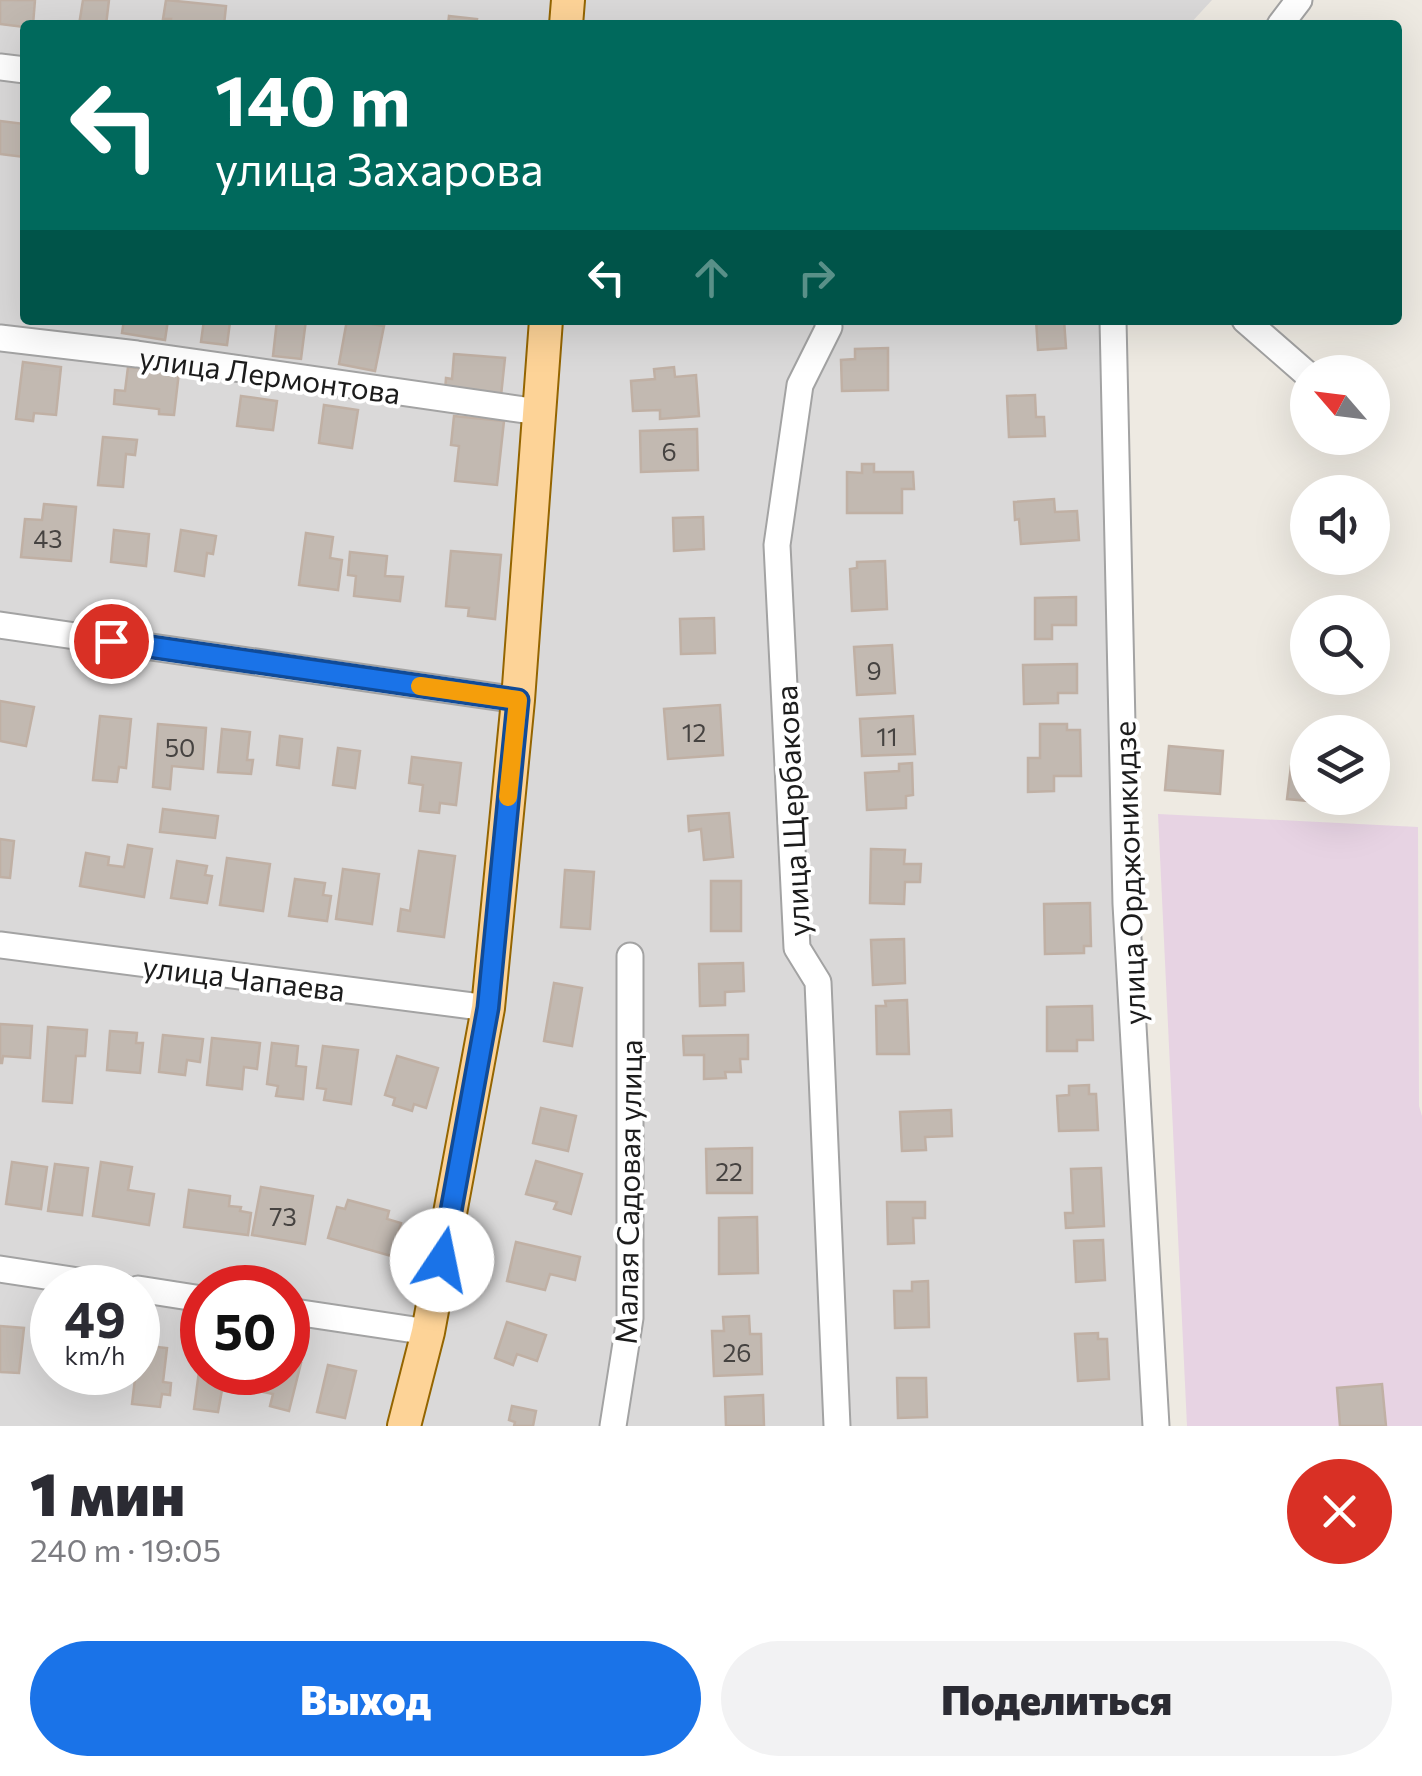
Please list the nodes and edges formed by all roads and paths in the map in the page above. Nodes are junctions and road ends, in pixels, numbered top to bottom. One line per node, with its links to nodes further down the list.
1 (1299, 0): 2 (street)
2 (1284, 20)
3 (546, 325): 9 (main road)
4 (829, 325): 21 (street, улица Щербакова)
5 (1113, 325): 22 (street, улица Орджоникидзе)
6 (1250, 325): 8 (street)
7 (0, 338): 9 (street, улица Лермонтова)
8 (1290, 360)
9 (539, 412): 11 (main road)
10 (0, 625): 11 (street)
11 (518, 700): 14 (main road)
12 (0, 945): 14 (street, улица Чапаева)
13 (630, 956): 20 (street, Малая Садовая улица)
14 (488, 1008): 18 (main road)
15 (0, 1269): 16 (street)
16 (30, 1274)
17 (310, 1315): 18 (street)
18 (428, 1332): 19 (main road)
19 (404, 1426)
20 (614, 1426)
21 (838, 1426)
22 (1156, 1426)

